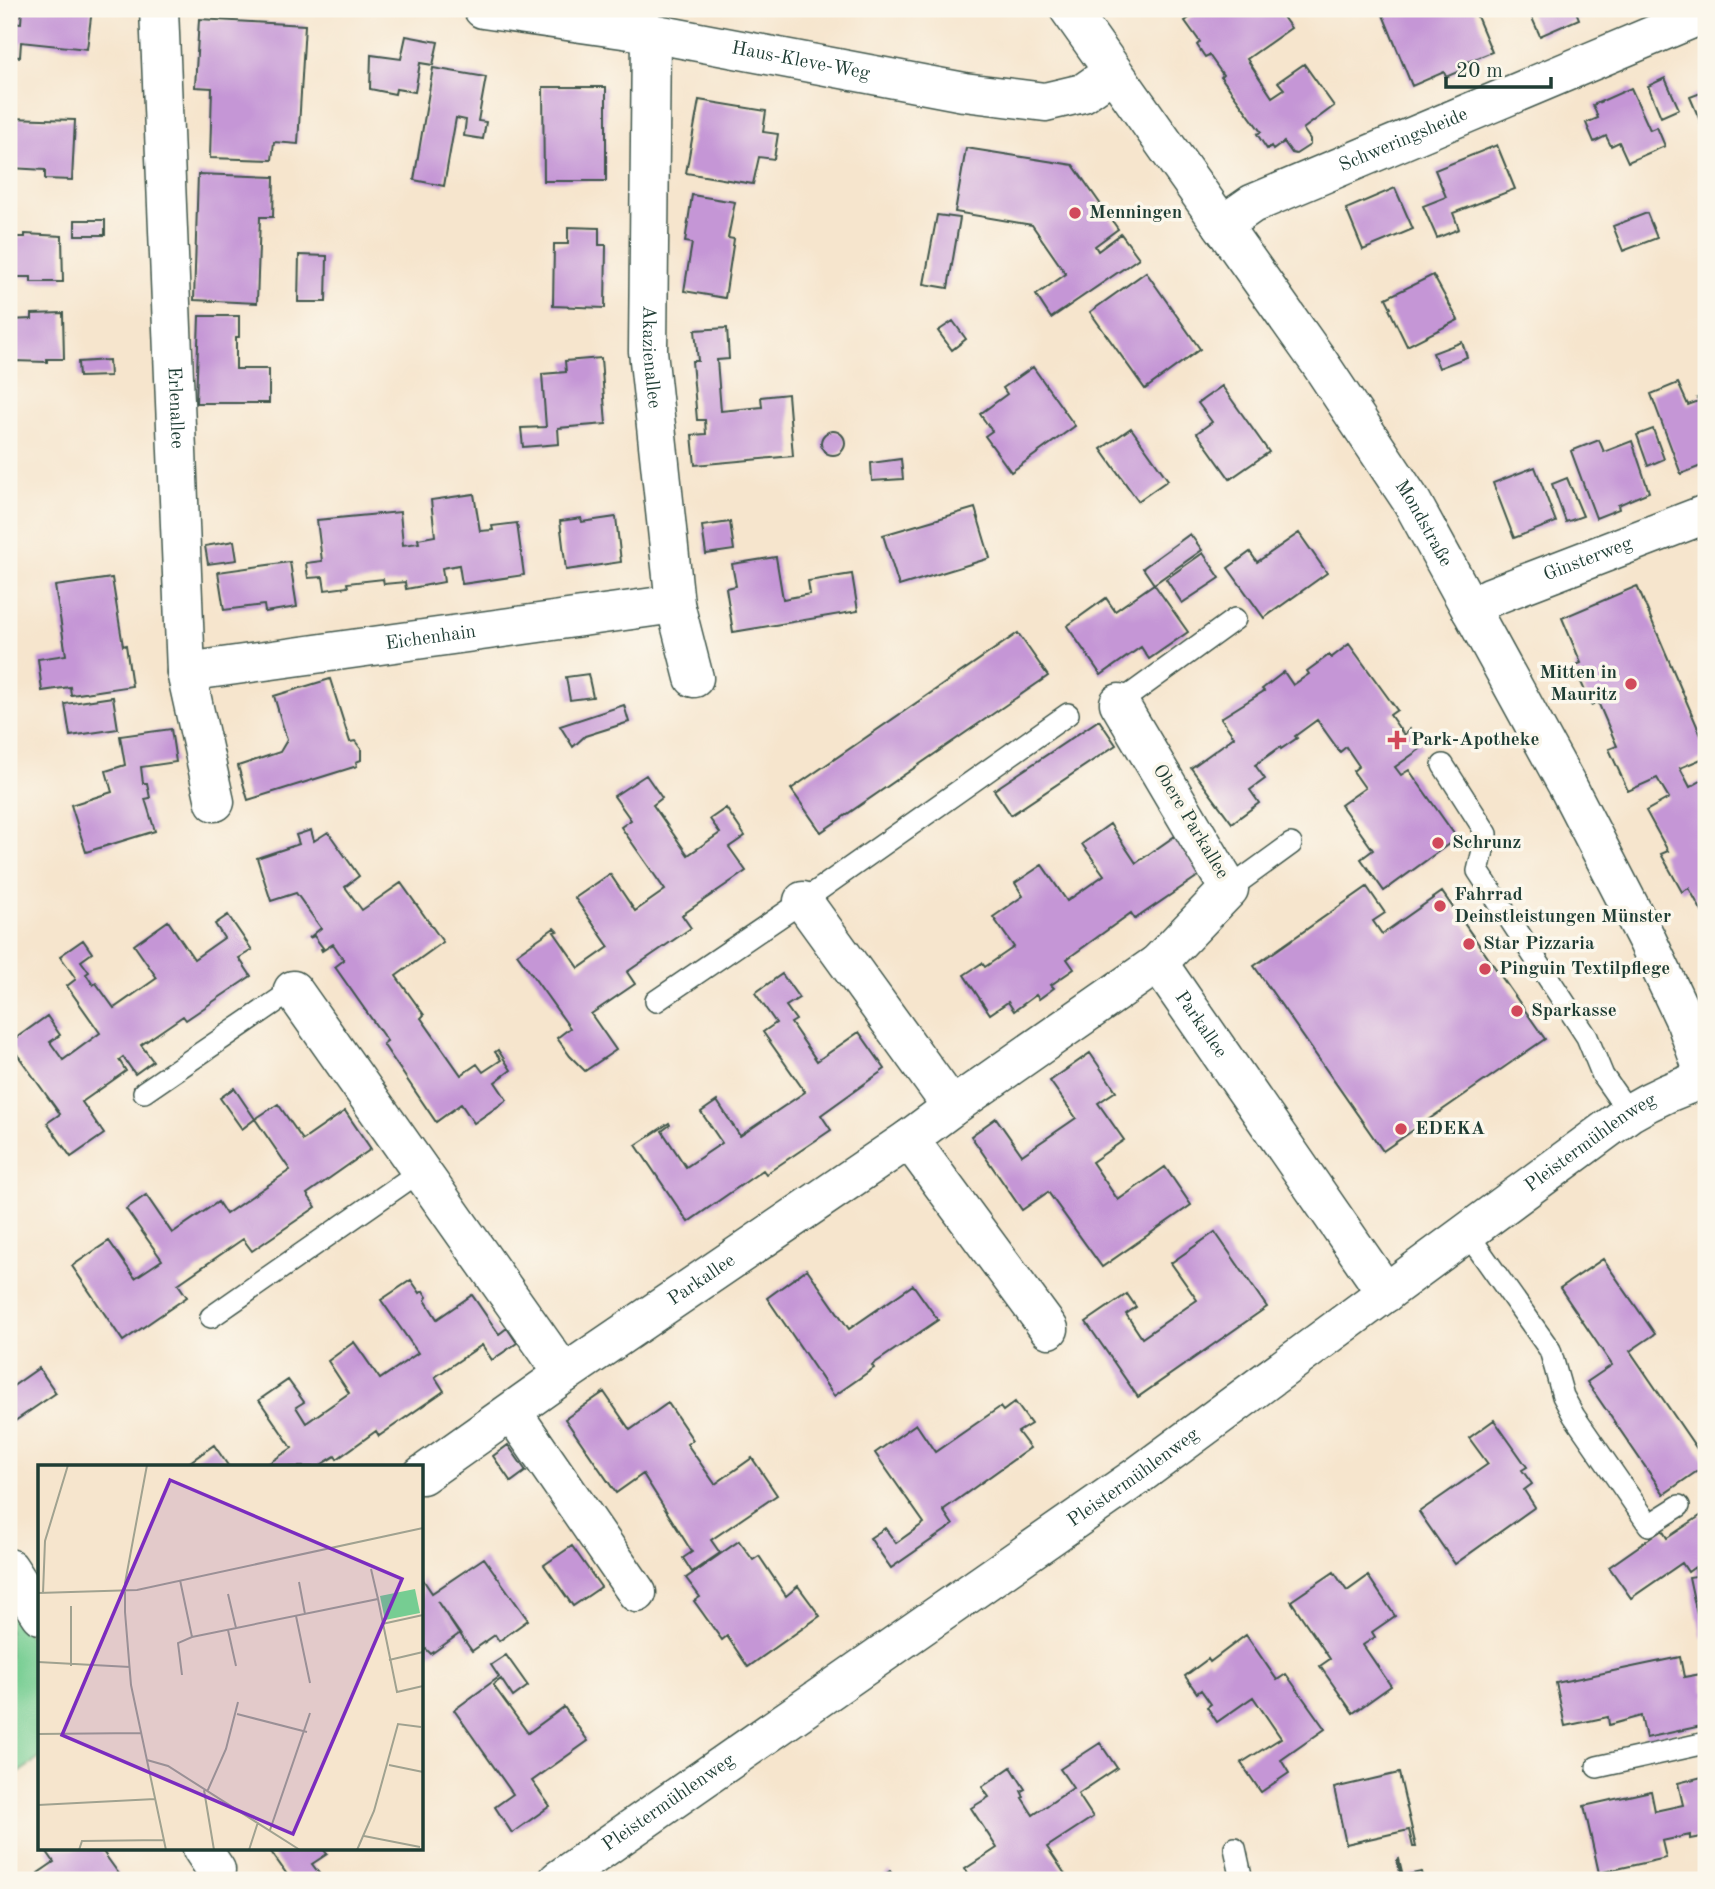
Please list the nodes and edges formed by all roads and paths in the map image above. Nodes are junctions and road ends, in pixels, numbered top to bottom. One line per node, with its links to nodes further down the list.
1 (159, 9): 12 (street, Erlenallee)
2 (483, 9): 5 (street, Haus-Kleve-Weg)
3 (1069, 9): 6 (street, Mondstraße)
4 (1706, 13): 7 (street, Schweringsheide)
5 (666, 26): 6 (street, Haus-Kleve-Weg); 9 (street, Akazienallee)
6 (1114, 72): 7 (street, Mondstraße)
7 (1222, 225): 10 (street, Mondstraße)
8 (1706, 514): 10 (street, Ginsterweg)
9 (676, 604): 12 (street, Eichenhain); 13 (street, Akazienallee)
10 (1471, 610): 24 (street, Mondstraße)
11 (1234, 620): 14 (lane)
12 (186, 671): 17 (street, Erlenallee)
13 (694, 678)
14 (1119, 703): 19 (street, Obere Parkallee)
15 (1068, 714): 20 (lane)
16 (1443, 765): 27 (lane)
17 (215, 802)
18 (1291, 844): 19 (lane)
19 (1229, 889): 21 (street, Obere Parkallee)
20 (803, 901): 23 (lane); 26 (street)
21 (1158, 963): 26 (street, Parkallee); 31 (street, Parkallee)
22 (293, 990): 25 (lane); 29 (street)
23 (656, 1001)
24 (1706, 1079): 27 (street, Pleistermühlenweg)
25 (144, 1092)
26 (952, 1107): 28 (street, Parkallee)
27 (1629, 1113): 30 (street, Pleistermühlenweg)
28 (909, 1139): 33 (street); 34 (street, Parkallee)
29 (419, 1172): 32 (lane); 34 (street)
30 (1467, 1233): 31 (street, Pleistermühlenweg); 37 (lane)
31 (1386, 1293): 44 (street, Pleistermühlenweg)
32 (211, 1317)
33 (1049, 1329)
34 (564, 1374): 35 (street, Parkallee)
35 (512, 1412): 36 (street, Parkallee); 39 (street)
36 (424, 1474)
37 (1679, 1506)
38 (9, 1568): 40 (street)
39 (637, 1594)
40 (38, 1612)
41 (1706, 1743): 42 (lane)
42 (1597, 1767)
43 (1235, 1848): 45 (lane)
44 (558, 1880)
45 (1242, 1880)

